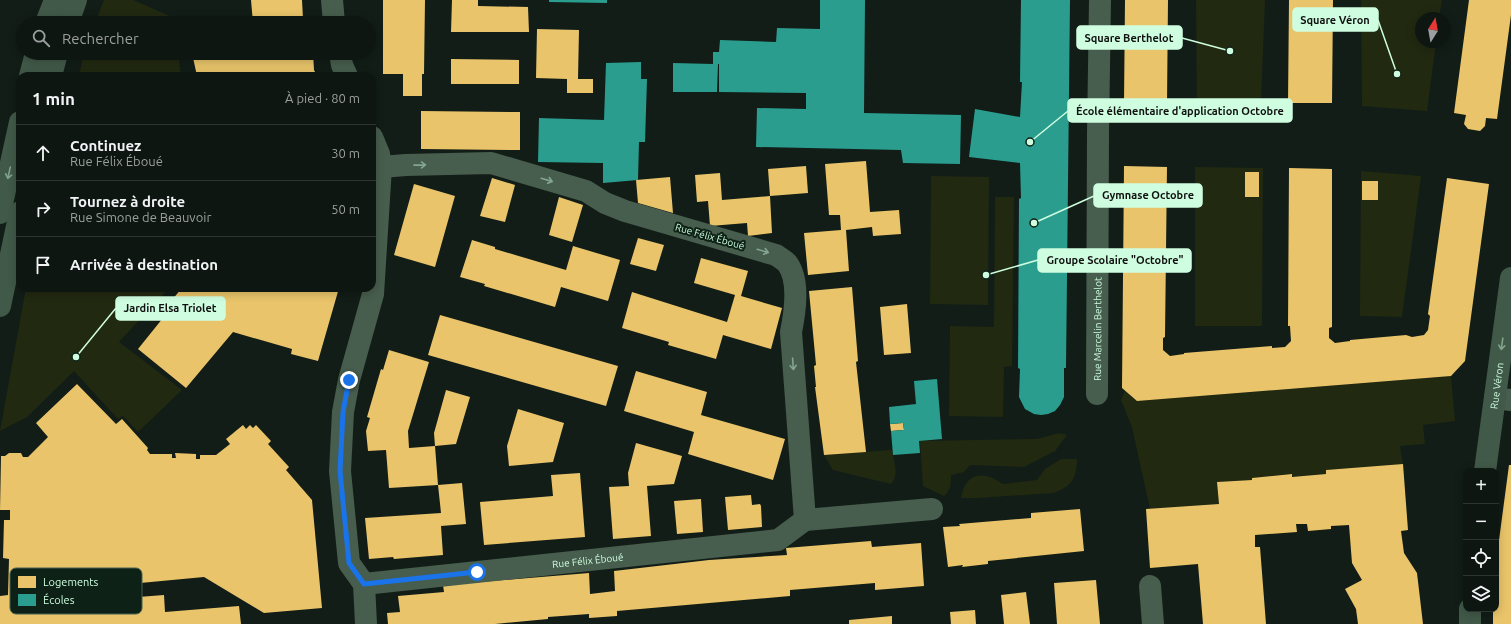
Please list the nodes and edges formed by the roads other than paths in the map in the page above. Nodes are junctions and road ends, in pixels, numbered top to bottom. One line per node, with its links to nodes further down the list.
1 (55, 0): 5 (main road)
2 (76, 0): 6 (main road)
3 (332, 0): 7 (street)
4 (1100, 0): 23 (street, Rue Marcelin Berthelot)
5 (49, 16)
6 (70, 16)
7 (333, 16)
8 (34, 60): 11 (main road)
9 (55, 60): 12 (main road)
10 (341, 60): 13 (street)
11 (31, 72)
12 (52, 72)
13 (345, 72)
14 (16, 140): 17 (main road, one-way to 17)
15 (376, 147): 16 (street)
16 (381, 168): 19 (street); 27 (street, Rue Félix Éboué, one-way to 27)
17 (0, 213)
18 (16, 231): 22 (main road)
19 (376, 247)
20 (1511, 278): 24 (main road, Rue Véron, one-way to 24)
21 (373, 292): 28 (street)
22 (0, 306)
23 (1097, 394)
24 (1503, 399): 25 (main road, Rue Véron)
25 (1486, 468)
26 (932, 508): 27 (street)
27 (805, 520): 28 (street, Rue Félix Éboué)
28 (364, 584): 31 (street)
29 (1150, 586): 32 (street)
30 (1470, 612): 33 (main road)
31 (366, 624)
32 (1152, 624)
33 (1470, 624)

